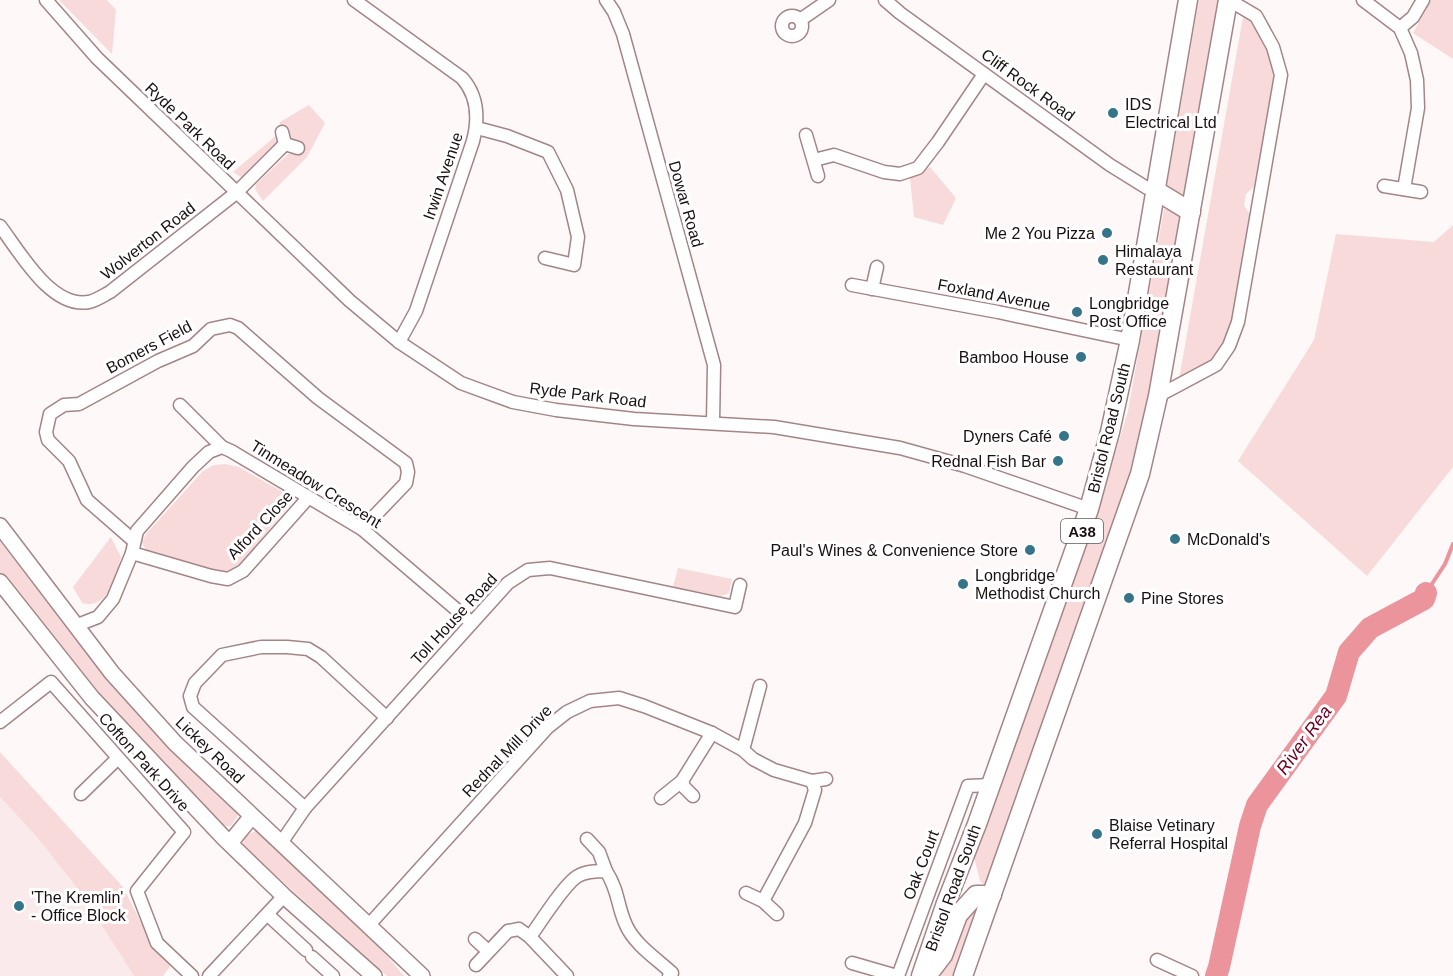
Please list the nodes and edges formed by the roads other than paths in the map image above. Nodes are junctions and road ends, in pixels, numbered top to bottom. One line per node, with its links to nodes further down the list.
1 (46, 0): 22 (street, Ryde Park Road)
2 (354, 0): 13 (street, Irwin Avenue)
3 (606, 0): 33 (street, Dowar Road)
4 (829, 0): 10 (street)
5 (885, 0): 12 (street, Cliff Rock Road)
6 (1188, 0): 20 (highway, Bristol Road South / A38)
7 (1229, 0): 23 (highway, A38); 31 (street)
8 (1363, 0): 11 (street)
9 (1423, 0): 11 (street)
10 (800, 20)
11 (1400, 28): 19 (street)
12 (984, 74): 16 (street); 20 (street, Cliff Rock Road)
13 (477, 128): 25 (street); 30 (street, Irwin Avenue)
14 (806, 135): 16 (street)
15 (288, 141): 22 (street, Wolverton Road)
16 (814, 160): 17 (street)
17 (818, 176)
18 (1384, 186): 19 (street)
19 (1404, 189): 21 (street)
20 (1155, 190): 23 (highway); 29 (highway, Bristol Road South / A38)
21 (1421, 192)
22 (236, 194): 24 (street, Wolverton Road); 30 (street, Ryde Park Road)
23 (1191, 212): 31 (highway, A38)
24 (0, 226)
25 (545, 258)
26 (877, 267): 28 (street)
27 (852, 285): 28 (street, Foxland Avenue)
28 (872, 289): 29 (street, Foxland Avenue)
29 (1130, 340): 36 (highway, Bristol Road South / A38)
30 (399, 342): 33 (street, Ryde Park Road)
31 (1158, 396): 66 (highway, A38)
32 (180, 405): 34 (street, Tinmeadow Crescent)
33 (713, 422): 36 (street, Ryde Park Road)
34 (222, 447): 35 (street, Tinmeadow Crescent); 39 (street)
35 (308, 498): 38 (street, Tinmeadow Crescent); 39 (street, Alford Close)
36 (1089, 510): 53 (highway, Bristol Road South / A38)
37 (0, 526): 43 (main road, Lickey Road)
38 (362, 529): 39 (street, Bomers Field); 42 (street, Tinmeadow Crescent)
39 (133, 547): 43 (street)
40 (0, 582): 60 (main road)
41 (740, 585): 42 (street, Toll House Road)
42 (471, 622): 45 (street, Toll House Road)
43 (75, 626): 58 (main road, Lickey Road)
44 (760, 686): 48 (street)
45 (387, 718): 57 (street, Toll House Road); 57 (street)
46 (0, 722): 49 (street, Cofton Park Drive)
47 (712, 733): 48 (street, Rednal Mill Drive); 51 (street); 70 (street, Rednal Mill Drive)
48 (742, 750): 52 (street, Rednal Mill Drive)
49 (118, 758): 54 (street); 77 (street, Cofton Park Drive)
50 (826, 779): 52 (street)
51 (682, 781): 55 (street); 56 (street)
52 (812, 781): 67 (street)
53 (991, 785): 62 (highway, Bristol Road South / A38); 84 (street, Oak Court)
54 (81, 794)
55 (693, 796)
56 (661, 798)
57 (305, 808): 61 (street, Toll House Road)
58 (252, 816): 60 (main road); 61 (main road, Lickey Road)
59 (587, 839): 63 (street)
60 (230, 843): 65 (main road)
61 (281, 843): 70 (main road, Lickey Road)
62 (963, 859): 66 (highway); 85 (highway, Bristol Road South / A38)
63 (606, 871): 71 (street); 83 (street)
64 (746, 893): 67 (street)
65 (284, 896): 69 (street); 80 (main road)
66 (985, 900): 86 (highway); 87 (highway, A38)
67 (763, 901): 68 (street)
68 (777, 914)
69 (268, 915): 78 (street); 79 (street)
70 (368, 926): 81 (main road, Lickey Road)
71 (530, 937): 73 (street); 82 (street)
72 (475, 939): 73 (street)
73 (488, 951): 76 (street)
74 (1157, 960): 88 (street)
75 (852, 963): 84 (street)
76 (476, 965)
77 (192, 976)
78 (209, 976)
79 (333, 976)
80 (374, 976)
81 (422, 976)
82 (567, 976)
83 (669, 976)
84 (897, 976)
85 (921, 976)
86 (927, 976)
87 (963, 976)
88 (1192, 976)

